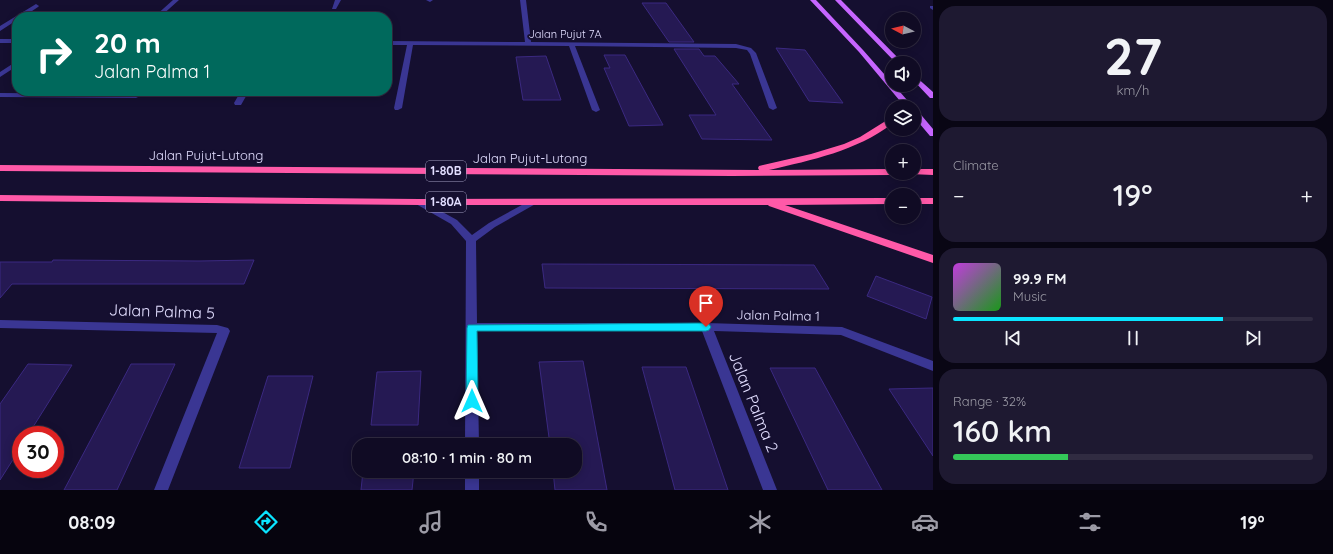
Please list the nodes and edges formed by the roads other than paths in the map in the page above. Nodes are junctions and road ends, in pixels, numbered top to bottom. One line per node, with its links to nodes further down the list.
1 (176, 0): 9 (street)
2 (338, 0): 7 (street)
3 (523, 0): 16 (street)
4 (813, 0): 26 (main road)
5 (838, 0): 18 (main road)
6 (36, 6): 8 (street)
7 (334, 8)
8 (27, 12)
9 (163, 12)
10 (12, 22): 11 (street)
11 (0, 29)
12 (0, 41): 13 (street)
13 (12, 41)
14 (392, 43): 15 (street, Jalan Pujut 7A)
15 (410, 43): 16 (street, Jalan Pujut 7A); 28 (street)
16 (528, 44): 17 (street, Jalan Pujut 7A)
17 (571, 44): 29 (street, Jalan Pujut 7A); 30 (street)
18 (893, 56)
19 (12, 67): 20 (street)
20 (0, 76)
21 (921, 84): 25 (main road)
22 (0, 95): 23 (street)
23 (12, 95)
24 (242, 96): 27 (street)
25 (933, 96)
26 (901, 100)
27 (238, 103)
28 (398, 108)
29 (773, 108)
30 (596, 110)
31 (921, 120): 33 (main road)
32 (885, 125): 38 (highway)
33 (933, 134)
34 (0, 168): 38 (highway, Jalan Pujut-Lutong / 1-80B)
35 (885, 172): 38 (highway, Jalan Pujut-Lutong / 1-80B)
36 (921, 172): 37 (highway)
37 (933, 172)
38 (732, 173)
39 (0, 198): 44 (highway, 1-80A)
40 (765, 201): 41 (highway, 1-80A); 45 (highway, 1-80A); 47 (highway)
41 (885, 201)
42 (921, 201): 43 (highway)
43 (933, 201)
44 (419, 202): 45 (highway, 1-80A); 46 (street)
45 (534, 202): 46 (street)
46 (471, 240): 50 (street)
47 (933, 259)
48 (2, 327): 54 (street, Jalan Palma 5)
49 (706, 327): 50 (street, Jalan Palma 1); 51 (street, Jalan Palma 1); 56 (street, Jalan Palma 2)
50 (472, 328): 52 (street)
51 (933, 366)
52 (472, 438)
53 (472, 478): 55 (street)
54 (161, 490)
55 (472, 490)
56 (770, 490)

